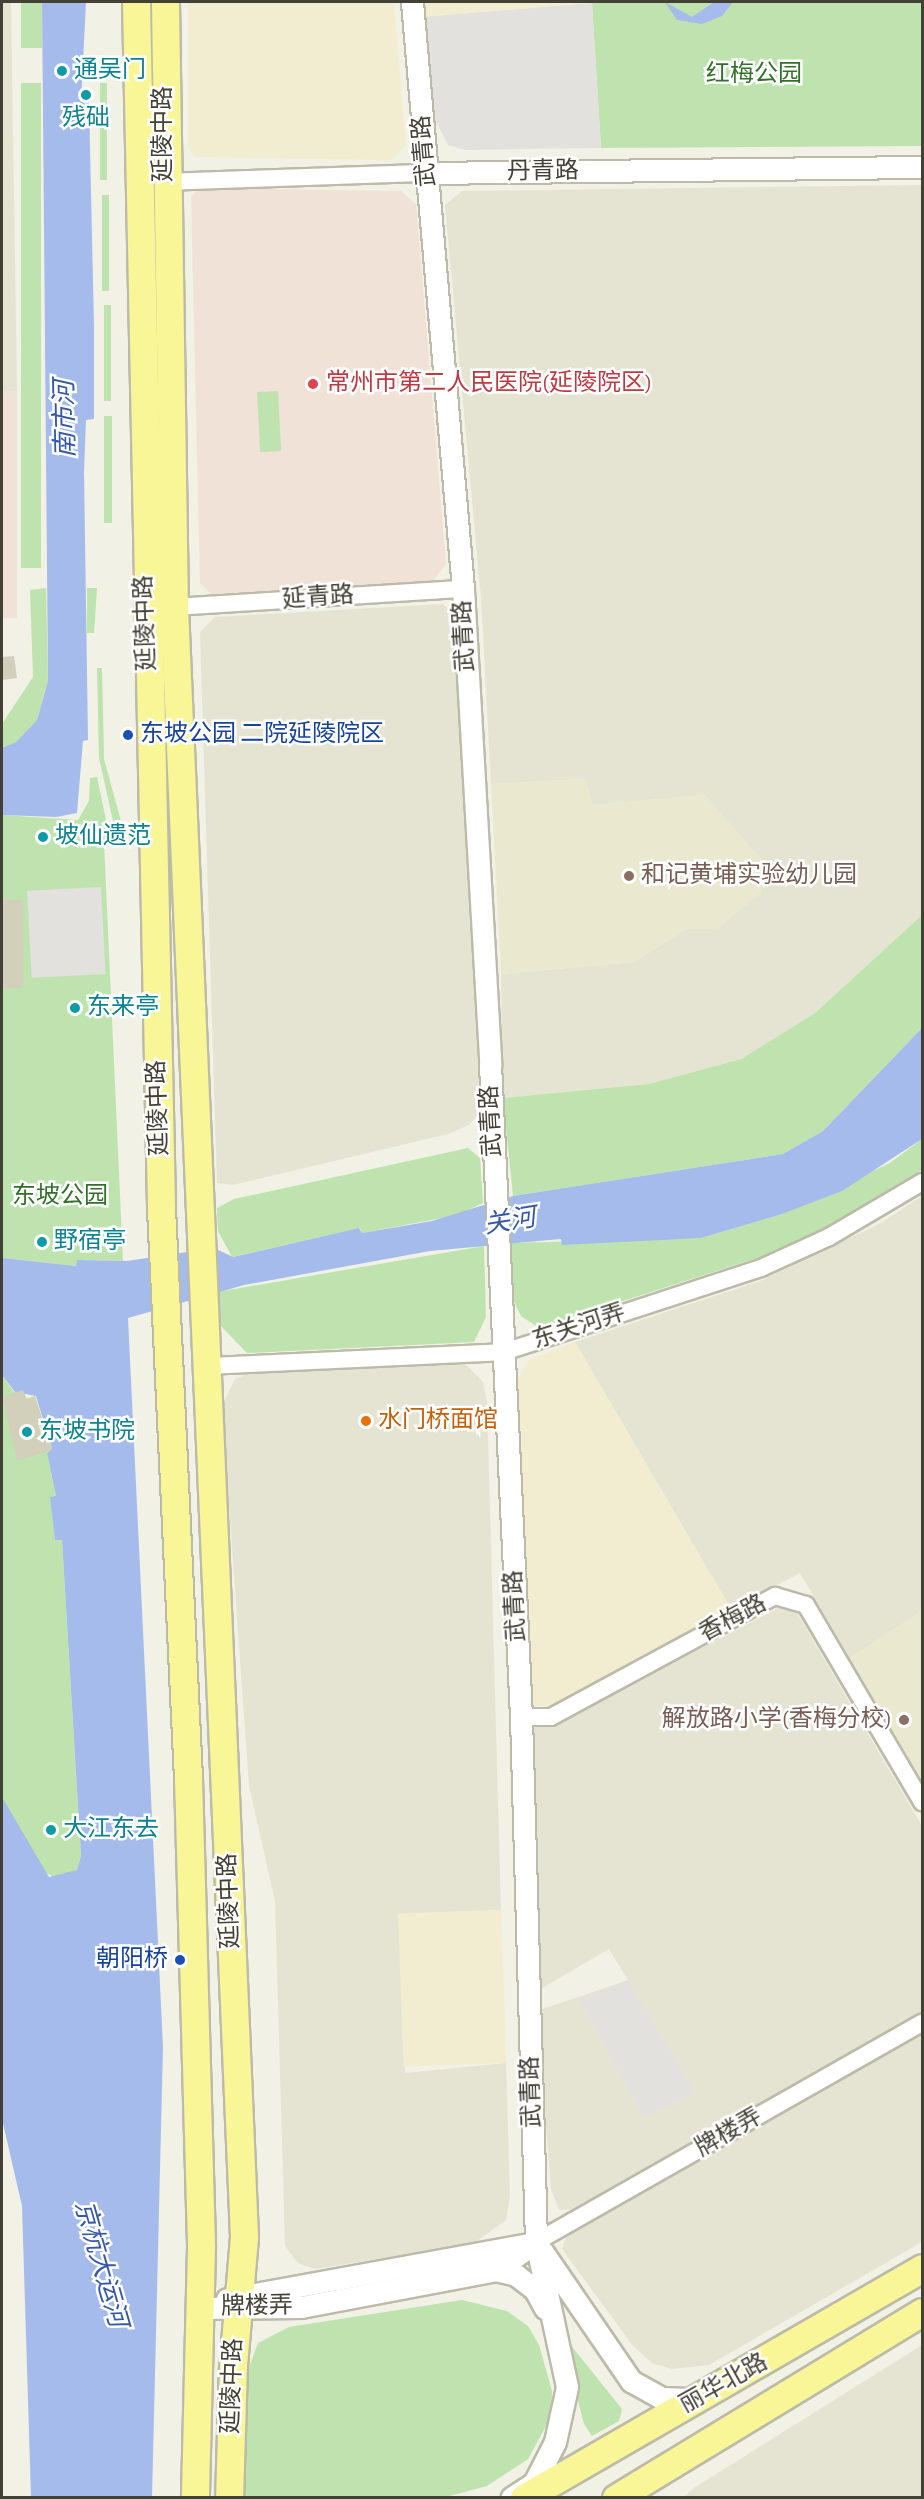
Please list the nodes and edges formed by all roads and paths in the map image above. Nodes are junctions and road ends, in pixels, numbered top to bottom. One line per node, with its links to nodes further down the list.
1 (136, 2): 19 (main road, 延陵中路)
2 (165, 2): 6 (main road, 延陵中路)
3 (412, 2): 5 (street, 武青路)
4 (922, 167): 5 (street, 丹青路)
5 (427, 173): 6 (street, 丹青路); 7 (street, 武青路)
6 (164, 182): 8 (main road, 延陵中路)
7 (463, 589): 8 (street, 延青路); 10 (street, 武青路)
8 (174, 607): 11 (main road, 延陵中路)
9 (922, 1182): 10 (street, 东关河弄)
10 (504, 1352): 11 (street, 东关河弄); 12 (street, 武青路)
11 (209, 1366): 18 (main road, 延陵中路)
12 (521, 1717): 13 (street, 香梅路); 15 (street, 武青路)
13 (922, 1802)
14 (922, 2023): 15 (street, 牌楼弄)
15 (536, 2242): 17 (street, 牌楼弄); 18 (street, 牌楼弄); 21 (street, 武青路); 22 (street)
16 (922, 2268): 22 (main road, 丽华北路)
17 (496, 2270): 18 (street, 牌楼弄); 21 (street)
18 (238, 2303): 19 (street, 牌楼弄); 25 (main road, 延陵中路)
19 (200, 2308): 24 (main road, 延陵中路)
20 (922, 2312): 23 (main road, 丽华北路)
21 (549, 2315): 26 (street, 武青路)
22 (696, 2399): 27 (main road, 丽华北路)
23 (672, 2467): 28 (main road, 丽华北路); 29 (main road)
24 (195, 2498)
25 (229, 2498)
26 (511, 2498)
27 (524, 2498)
28 (616, 2498)
29 (644, 2498)

